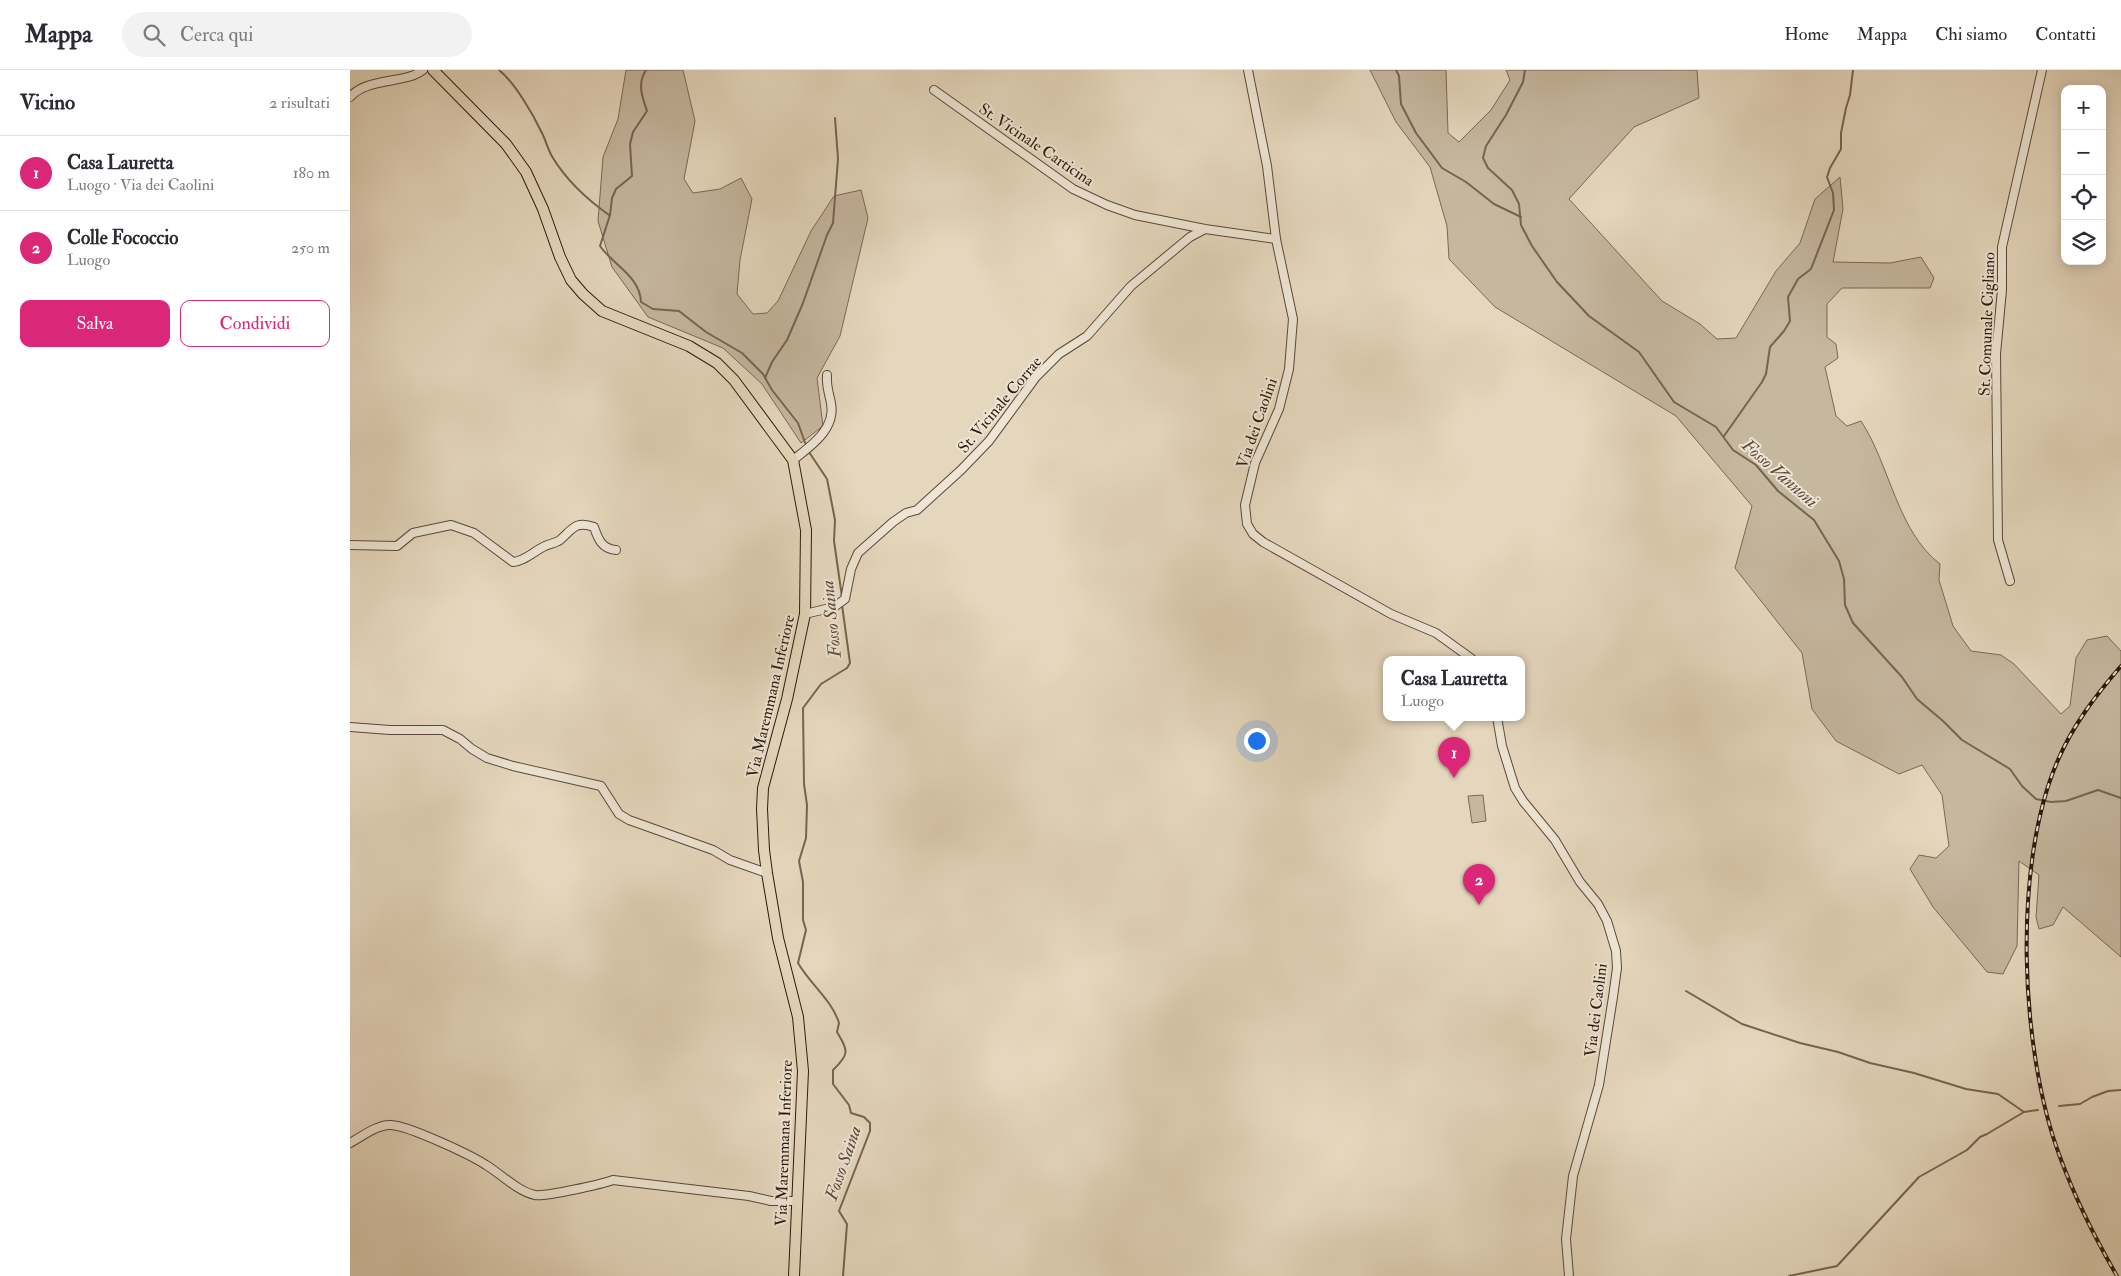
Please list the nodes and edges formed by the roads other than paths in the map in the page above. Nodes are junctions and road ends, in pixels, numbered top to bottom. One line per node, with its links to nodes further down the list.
1 (423, 70): 6 (street)
2 (433, 70): 10 (main road, Via Maremmana Inferiore)
3 (1248, 70): 8 (street, Via dei Caolini)
4 (2042, 70): 13 (street, St. Comunale Cigliano)
5 (934, 90): 7 (street, St. Vicinale Carticina)
6 (350, 97)
7 (1205, 229): 8 (street, St. Vicinale Carticina); 14 (street, St. Vicinale Corrae)
8 (1276, 239): 15 (street, Via dei Caolini)
9 (827, 376): 10 (street)
10 (793, 460): 14 (main road, Via Maremmana Inferiore)
11 (350, 545): 12 (street)
12 (616, 550)
13 (2010, 581)
14 (805, 614): 18 (main road, Via Maremmana Inferiore)
15 (1468, 656)
16 (1498, 721): 22 (street, Via dei Caolini)
17 (350, 727): 18 (street)
18 (767, 873): 20 (main road, Via Maremmana Inferiore)
19 (350, 1143): 20 (street)
20 (797, 1201): 21 (main road, Via Maremmana Inferiore)
21 (794, 1276)
22 (1569, 1276)

